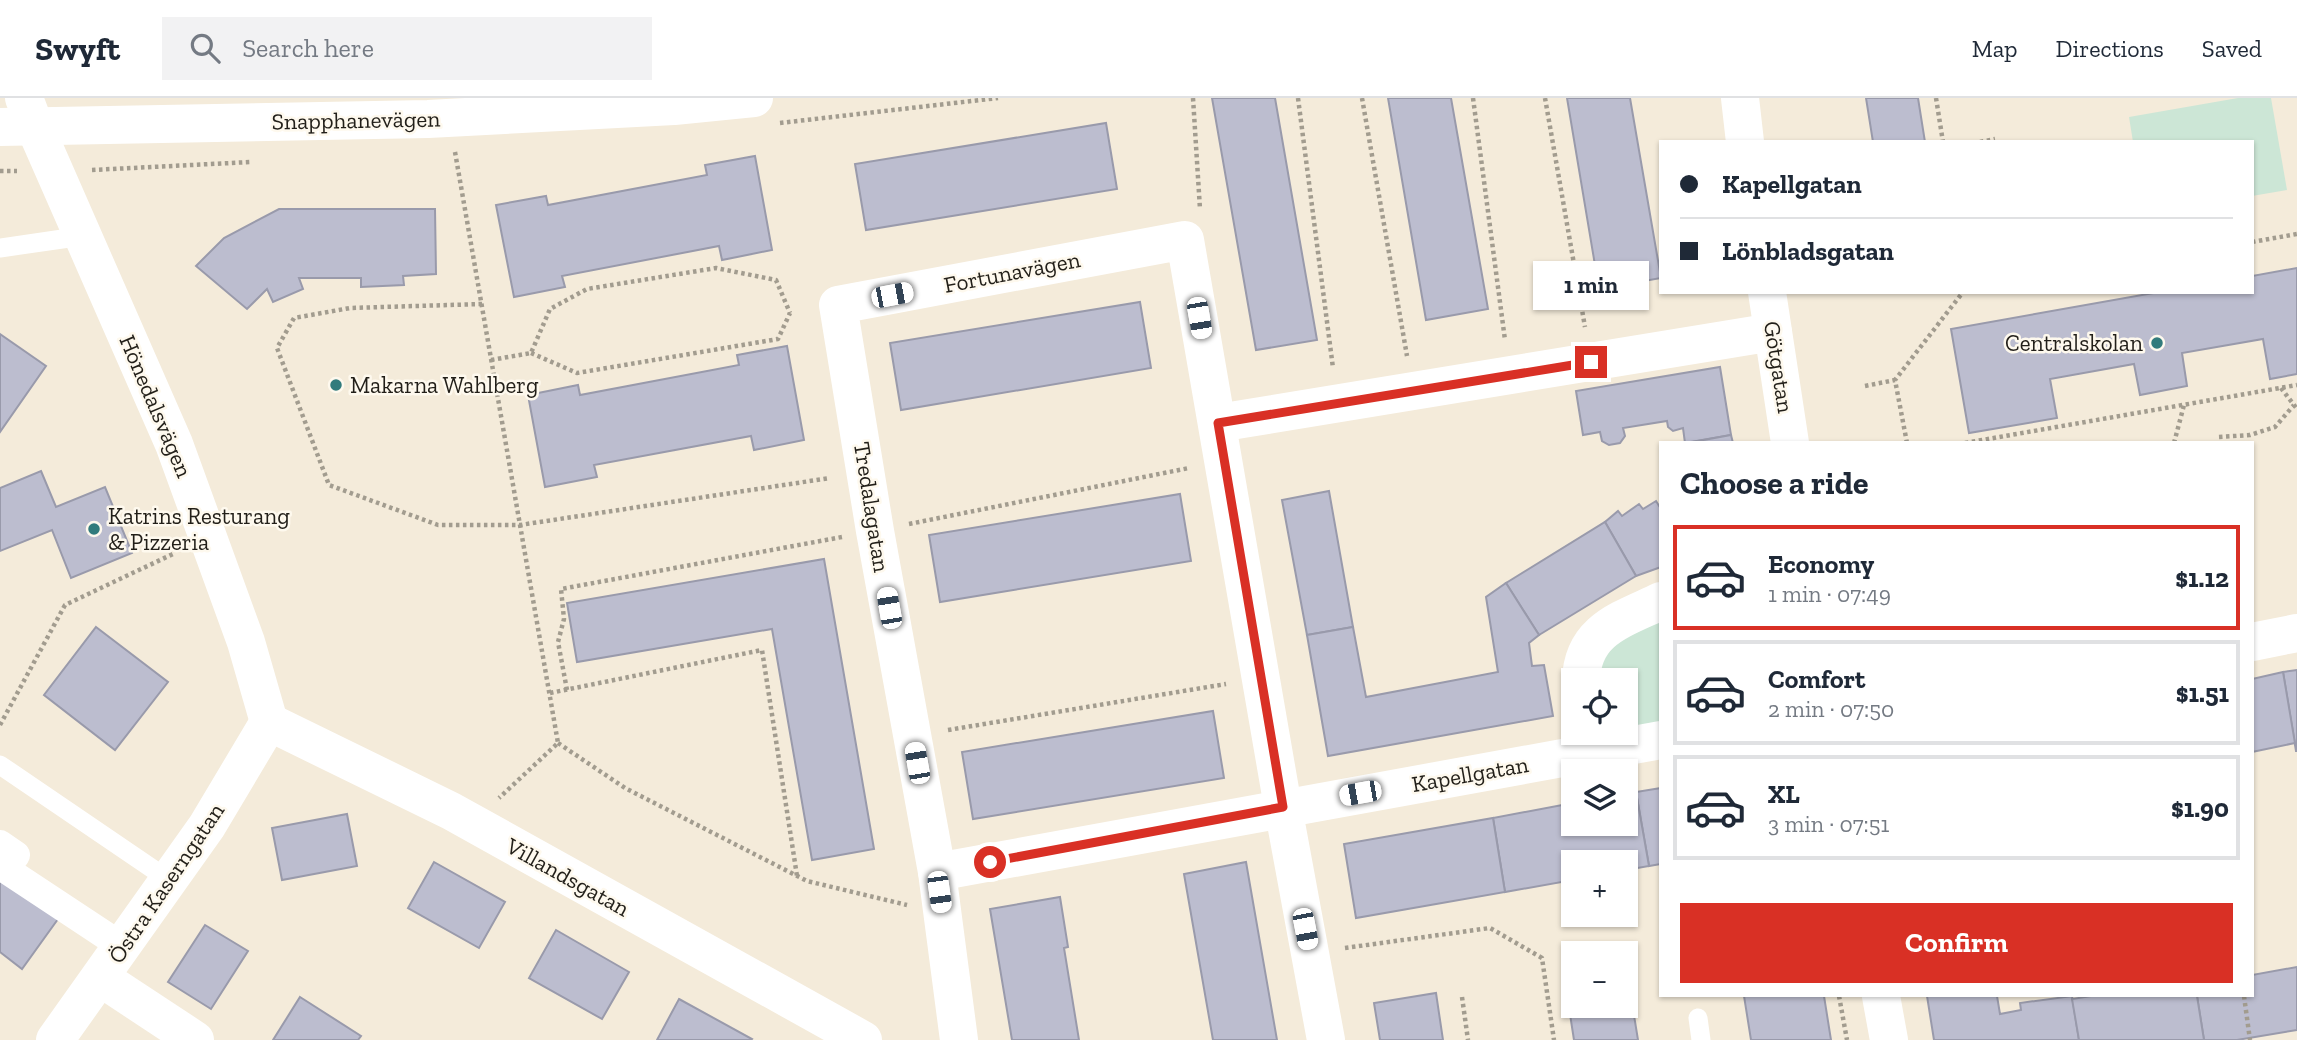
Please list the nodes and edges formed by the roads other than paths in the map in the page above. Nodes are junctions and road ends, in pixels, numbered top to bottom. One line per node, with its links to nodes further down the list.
1 (754, 98): 3 (street, Snapphanevägen)
2 (1740, 98): 4 (street)
3 (20, 117): 5 (street, Hönedalsvägen)
4 (1745, 140)
5 (83, 236): 6 (lane); 16 (street, Hönedalsvägen)
6 (0, 248)
7 (1767, 294): 9 (street, Götgatan)
8 (838, 305): 10 (street, Fortunavägen); 23 (street, Tredalagatan)
9 (1773, 332): 10 (street); 11 (street, Götgatan)
10 (1218, 423): 21 (street)
11 (1790, 441)
12 (1659, 602): 15 (street)
13 (2297, 633): 14 (street)
14 (2254, 642)
15 (1581, 668)
16 (269, 722): 24 (street, Östra Kaserngatan); 31 (street, Villandsgatan)
17 (1659, 740): 18 (street, Kapellgatan)
18 (1638, 741)
19 (1578, 745): 21 (street, Kapellgatan)
20 (0, 765): 24 (lane)
21 (1283, 807): 23 (street, Kapellgatan); 33 (street)
22 (0, 844): 25 (street)
23 (937, 872): 32 (street, Tredalagatan)
24 (169, 880): 25 (street, Östra Kaserngatan)
25 (122, 947): 26 (street, Östra Kaserngatan)
26 (101, 978): 29 (street, Östra Kaserngatan); 30 (street)
27 (1881, 997): 35 (street)
28 (1698, 1018): 34 (lane)
29 (55, 1040)
30 (195, 1040)
31 (863, 1040)
32 (959, 1040)
33 (1326, 1040)
34 (1701, 1040)
35 (1889, 1040)

